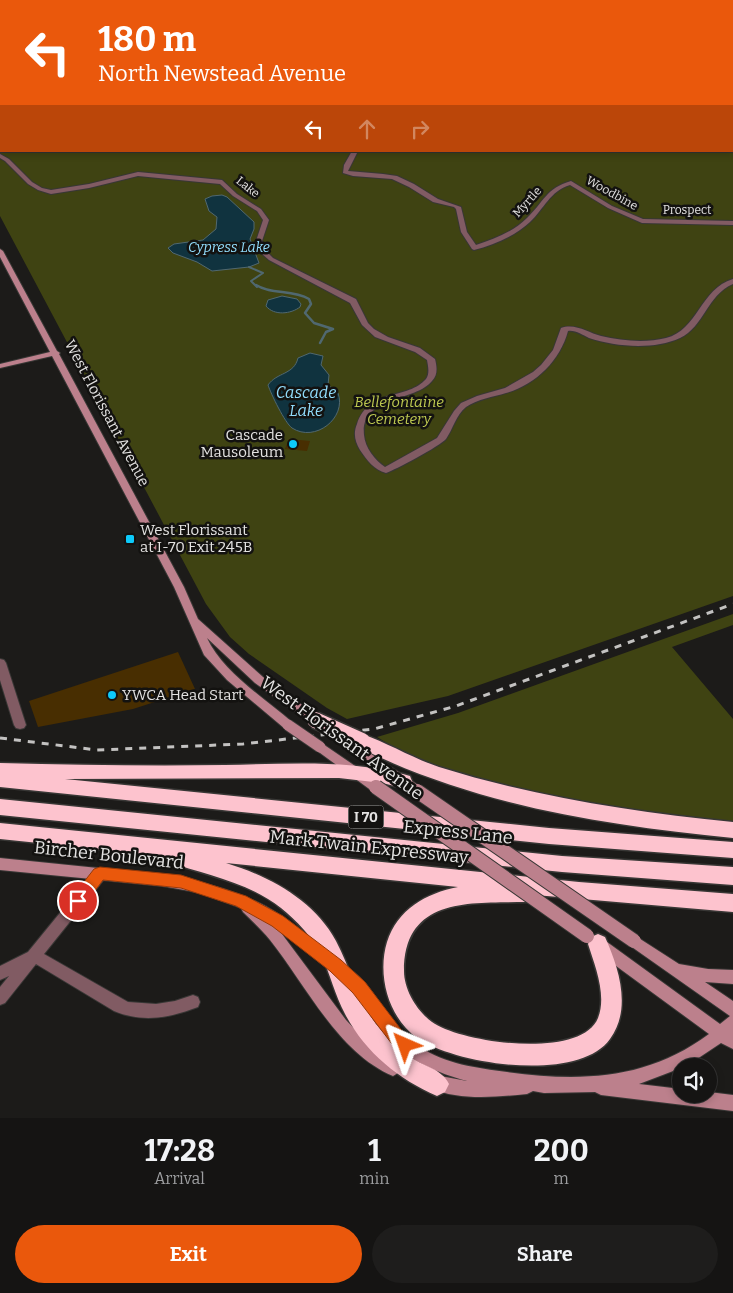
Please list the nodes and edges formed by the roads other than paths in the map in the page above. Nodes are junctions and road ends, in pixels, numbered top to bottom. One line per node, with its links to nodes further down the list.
1 (354, 152): 3 (street, Myrtle)
2 (0, 156): 7 (street, Lake)
3 (571, 183): 4 (street, Woodbine)
4 (642, 221): 5 (street, Prospect)
5 (733, 222)
6 (0, 251): 8 (main road, West Florissant Avenue)
7 (733, 281)
8 (56, 353): 9 (main road); 10 (main road, West Florissant Avenue)
9 (0, 366)
10 (194, 620): 12 (main road, West Florissant Avenue); 16 (main road, West Florissant Avenue, bridge)
11 (0, 662): 13 (street)
12 (315, 720): 14 (highway, bridge)
13 (20, 725)
14 (355, 742): 18 (main road, West Florissant Avenue); 20 (highway)
15 (0, 770): 16 (highway)
16 (354, 771): 18 (highway); 30 (main road, West Florissant Avenue, bridge)
17 (0, 780): 23 (highway, Mark Twain Expressway / I 70)
18 (410, 786): 33 (main road, West Florissant Avenue, bridge)
19 (0, 807): 26 (highway, Express Lane)
20 (733, 830)
21 (0, 831): 22 (highway, Mark Twain Expressway)
22 (140, 845): 27 (highway, Mark Twain Expressway); 32 (highway)
23 (733, 850)
24 (0, 864): 25 (main road, Bircher Boulevard)
25 (100, 874): 28 (main road, Bircher Boulevard); 31 (street)
26 (733, 876)
27 (579, 891): 29 (highway, Mark Twain Expressway); 30 (highway)
28 (240, 901): 32 (main road, Bircher Boulevard); 41 (main road, Bircher Boulevard)
29 (733, 903)
30 (593, 940): 40 (main road, West Florissant Avenue)
31 (35, 956): 34 (street); 36 (street); 37 (street)
32 (336, 966): 41 (highway); 42 (main road, Bircher Boulevard)
33 (673, 968): 35 (main road); 38 (main road, West Florissant Avenue)
34 (0, 973)
35 (733, 977)
36 (0, 998)
37 (193, 1002)
38 (733, 1010)
39 (733, 1022): 40 (main road, Bircher Boulevard)
40 (727, 1038): 43 (main road, Bircher Boulevard)
41 (437, 1084): 42 (main road, Bircher Boulevard)
42 (551, 1084): 43 (main road, Bircher Boulevard)
43 (590, 1085): 44 (main road)
44 (733, 1103)

